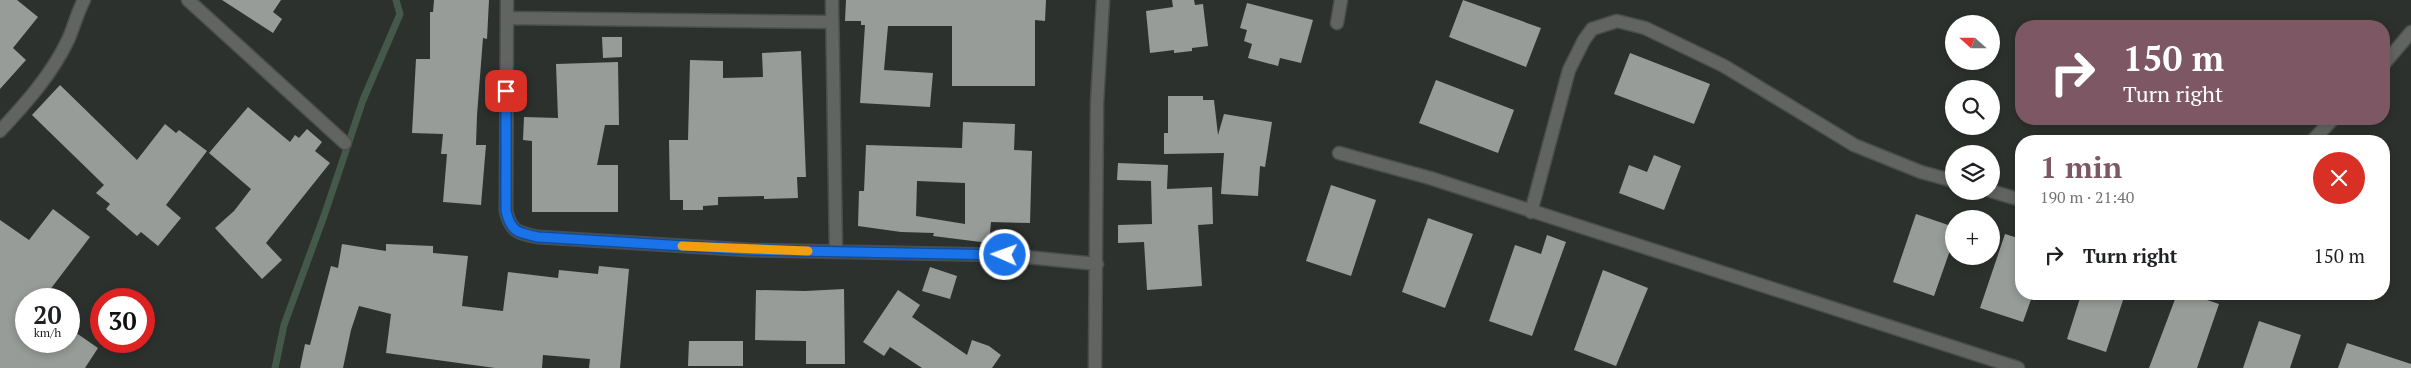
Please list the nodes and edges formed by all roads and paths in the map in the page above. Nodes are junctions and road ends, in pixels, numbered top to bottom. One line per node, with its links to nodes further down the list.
1 (84, 0): 13 (street)
2 (188, 0): 15 (street)
3 (507, 0): 7 (street)
4 (832, 0): 8 (street)
5 (1104, 0): 22 (street)
6 (1341, 0): 9 (street)
7 (508, 18): 8 (street); 21 (street)
8 (831, 22): 21 (street)
9 (1336, 23)
10 (2411, 32): 11 (street)
11 (2390, 57)
12 (2327, 125): 14 (street)
13 (0, 131)
14 (2318, 135)
15 (345, 143)
16 (1339, 153): 20 (street)
17 (1945, 178): 20 (street)
18 (2000, 194): 19 (street)
19 (2015, 198)
20 (1532, 212): 24 (street)
21 (836, 252): 22 (street)
22 (1097, 264): 23 (street)
23 (1095, 368)
24 (2018, 368)

